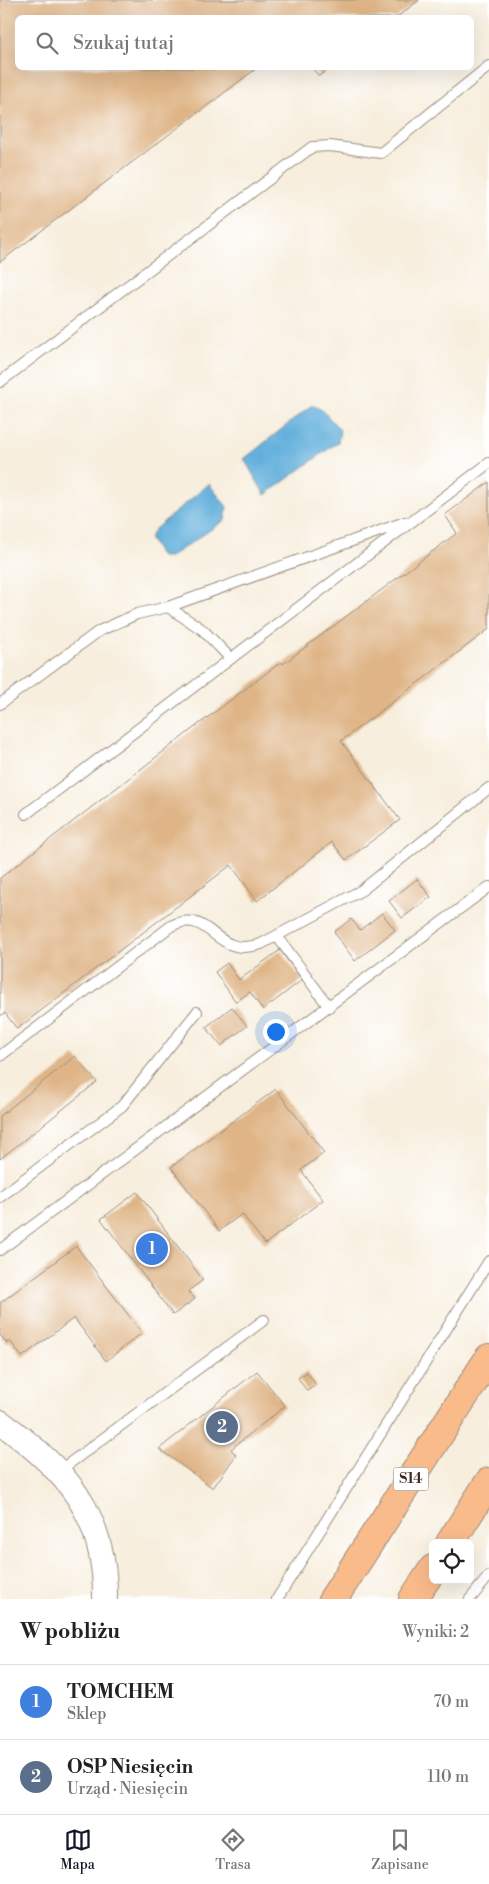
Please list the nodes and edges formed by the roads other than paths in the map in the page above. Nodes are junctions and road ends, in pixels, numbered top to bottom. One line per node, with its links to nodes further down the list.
1 (489, 66): 2 (lane)
2 (0, 382)
3 (489, 462): 4 (lane)
4 (416, 518): 5 (lane); 6 (lane)
5 (168, 607): 6 (lane); 7 (lane)
6 (231, 658): 9 (lane)
7 (0, 704)
8 (489, 788): 11 (lane)
9 (26, 814)
10 (489, 887): 12 (lane)
11 (277, 936): 12 (lane); 14 (lane)
12 (329, 1007): 16 (lane)
13 (197, 1012): 15 (lane)
14 (0, 1056)
15 (0, 1197)
16 (0, 1250)
17 (489, 1261): 27 (lane)
18 (264, 1320): 21 (lane)
19 (489, 1358): 28 (highway, S14)
20 (0, 1422): 21 (street)
21 (59, 1471): 26 (street)
22 (489, 1482): 23 (highway)
23 (453, 1539)
24 (429, 1575): 29 (highway)
25 (489, 1576): 30 (lane)
26 (105, 1599)
27 (276, 1599)
28 (333, 1599)
29 (413, 1599)
30 (470, 1599)

